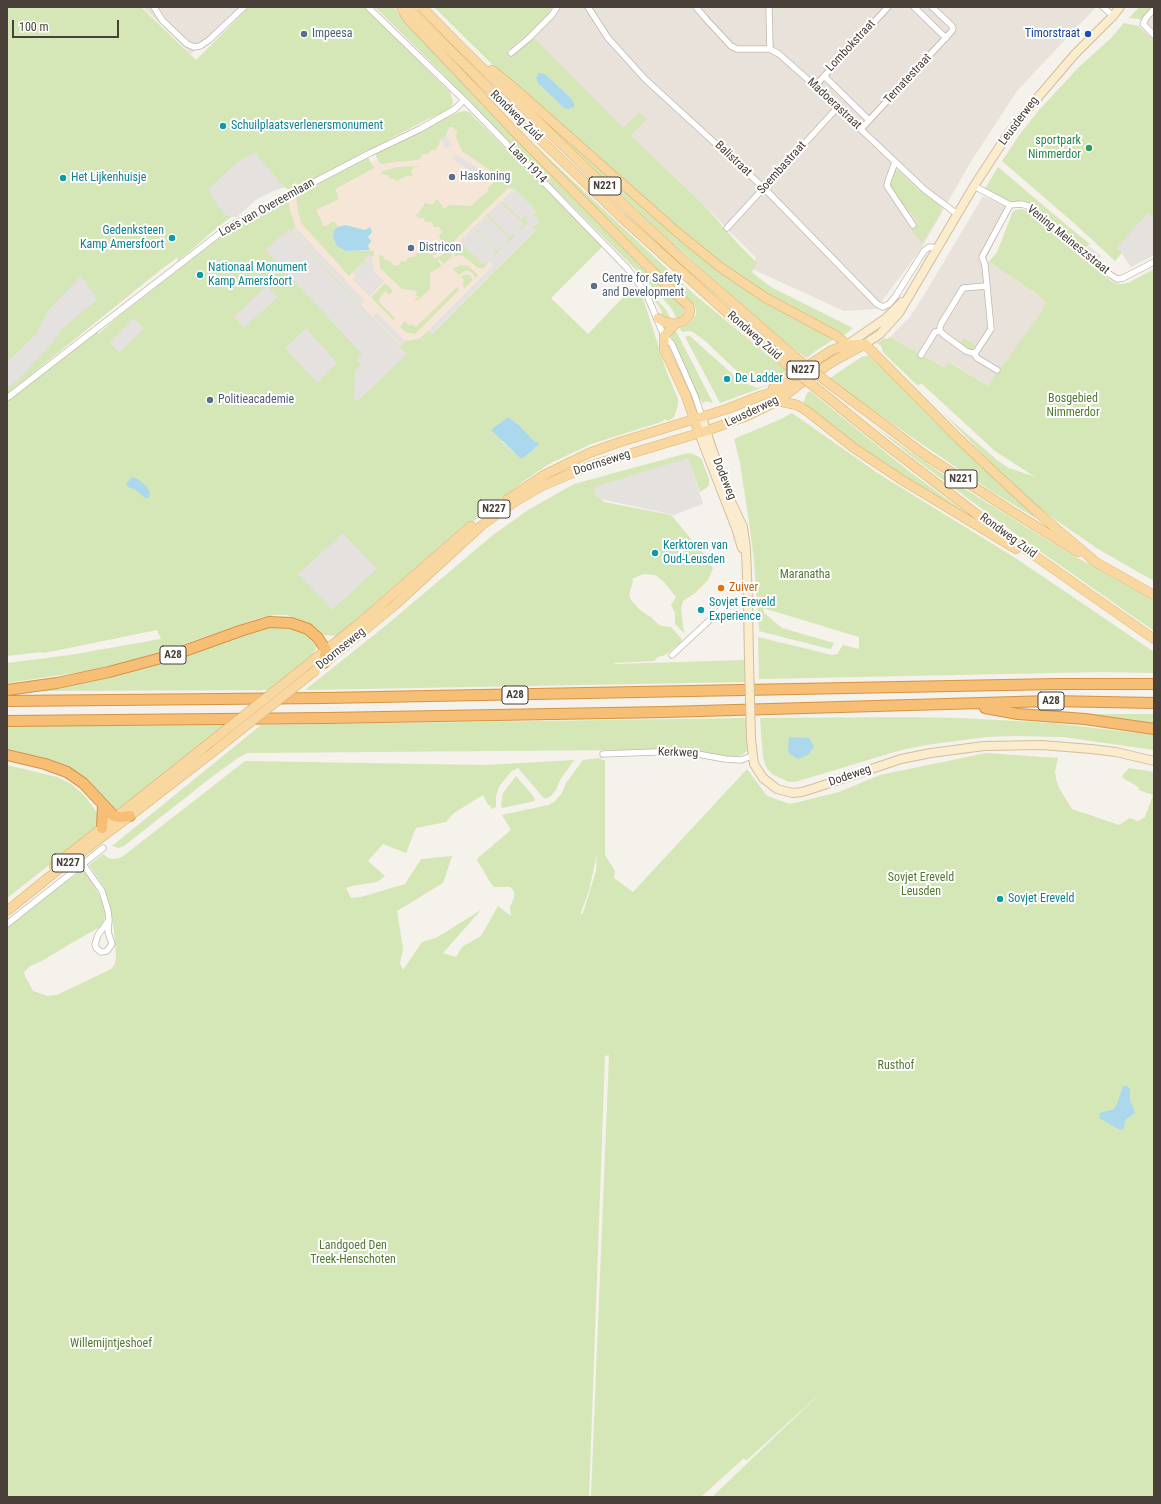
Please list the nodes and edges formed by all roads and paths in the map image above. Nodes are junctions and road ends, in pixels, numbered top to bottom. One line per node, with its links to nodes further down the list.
1 (154, 7): 2 (street)
2 (244, 7)
3 (368, 7): 25 (street, Laan 1914)
4 (400, 7): 41 (main road, N221)
5 (406, 7): 57 (main road, Rondweg Zuid / N221, bridge)
6 (422, 7): 20 (main road, Rondweg Zuid / N221)
7 (557, 7): 22 (street)
8 (588, 7): 31 (street, Balistraat)
9 (696, 7): 21 (street)
10 (769, 7): 21 (street)
11 (888, 7): 23 (street, Lombokstraat)
12 (914, 7): 19 (street)
13 (932, 7): 19 (street, Ternatestraat)
14 (1103, 7): 17 (street)
15 (1120, 7): 17 (street, Leusderweg)
16 (1154, 9): 18 (street)
17 (1114, 16): 30 (street, Leusderweg)
18 (1154, 35)
19 (946, 38): 27 (street, Ternatestraat)
20 (461, 47): 45 (main road, N221); 56 (main road, Rondweg Zuid / N221, bridge)
21 (770, 49): 24 (street, Madoerastraat)
22 (511, 53)
23 (824, 76): 24 (street, Lombokstraat); 27 (street, Madoerastraat)
24 (815, 86): 26 (street, Madoerastraat)
25 (464, 100): 40 (street, Laan 1914); 52 (street, Loes van Overeemlaan)
26 (838, 107): 28 (street, Madoerastraat); 31 (street, Soembastraat)
27 (869, 120): 28 (street, Ternatestraat)
28 (861, 129): 29 (street, Madoerastraat)
29 (895, 162): 33 (street, Madoerastraat); 34 (street)
30 (974, 186): 32 (street, Vening Meineszstraat); 33 (street, Leusderweg)
31 (764, 188): 35 (street, Soembastraat); 36 (street, Balistraat)
32 (1010, 205): 37 (street, Vening Meineszstraat); 38 (street)
33 (957, 214): 36 (street, Leusderweg)
34 (913, 225)
35 (726, 228)
36 (938, 248): 39 (street, Leusderweg)
37 (1154, 262)
38 (986, 286): 42 (street); 46 (street)
39 (897, 311): 44 (street, Leusderweg / N227); 45 (street, Leusderweg / N227)
40 (658, 318): 41 (main road); 43 (street, Laan 1914)
41 (675, 324): 43 (main road, N221)
42 (940, 330): 46 (street); 47 (street)
43 (664, 336): 54 (main road, Laan 1914)
44 (865, 344): 45 (main road); 48 (main road, Leusderweg / N227); 56 (main road, N221)
45 (846, 346): 48 (main road, Leusderweg / N227); 51 (main road, Leusderweg / N227)
46 (974, 353): 49 (street)
47 (921, 355)
48 (836, 360): 50 (main road, Leusderweg / N227)
49 (997, 370)
50 (801, 383): 51 (main road, Leusderweg / N227); 53 (main road, Leusderweg / N227)
51 (760, 396): 54 (main road, Leusderweg / N227)
52 (7, 398)
53 (778, 401): 55 (main road, Leusderweg / N227); 57 (main road, N221)
54 (698, 418): 55 (main road, Dodeweg); 61 (main road, Doornseweg / N227)
55 (702, 432): 59 (street, Dodeweg); 63 (main road, Doornseweg / N227)
56 (1098, 564): 58 (main road, Rondweg Zuid / N221)
57 (1048, 565): 60 (main road, Rondweg Zuid / N221)
58 (1154, 595)
59 (748, 602): 62 (street); 73 (street, Dodeweg, bridge)
60 (1154, 639)
61 (326, 650): 63 (highway); 65 (highway, A28); 76 (main road, Doornseweg / N227, bridge)
62 (672, 655)
63 (324, 663): 77 (main road, Doornseweg / N227, bridge)
64 (1154, 684): 66 (highway, A28)
65 (7, 690)
66 (7, 701)
67 (1154, 702): 68 (highway, A28)
68 (968, 704): 69 (highway, A28); 70 (highway, A28)
69 (7, 721)
70 (1154, 729)
71 (602, 754): 73 (street, Kerkweg)
72 (7, 756): 75 (highway)
73 (752, 756): 74 (street, Dodeweg)
74 (1154, 761)
75 (103, 805): 76 (highway); 78 (highway)
76 (116, 816): 77 (highway); 78 (main road, Doornseweg / N227)
77 (130, 816): 82 (main road, Doornseweg / N227)
78 (102, 828): 81 (main road, Doornseweg / N227)
79 (103, 848): 80 (street)
80 (83, 864): 83 (street); 84 (street)
81 (7, 904)
82 (7, 911)
83 (109, 920): 83 (street)
84 (7, 924)

